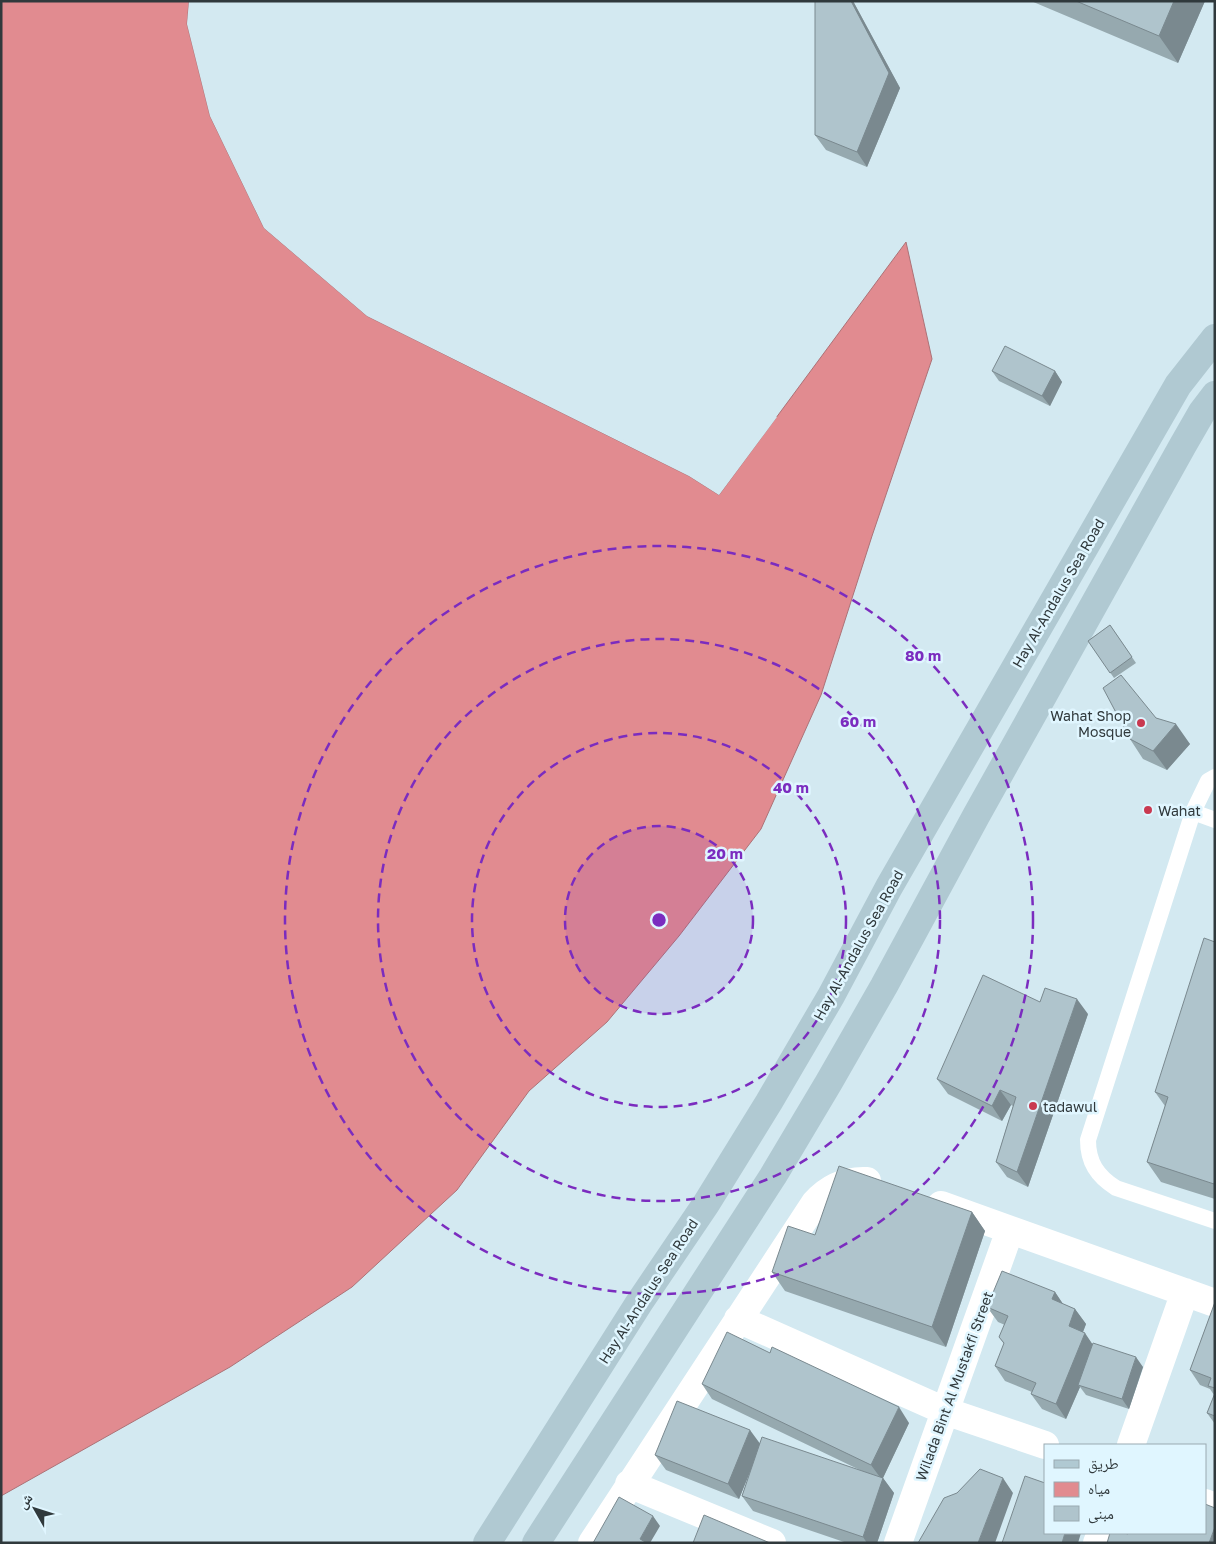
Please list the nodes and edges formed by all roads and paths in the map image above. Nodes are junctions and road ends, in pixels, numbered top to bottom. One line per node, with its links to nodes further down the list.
1 (1215, 338): 17 (street, Hay Al-Andalus Sea Road)
2 (1215, 395): 18 (street)
3 (1215, 777): 4 (lane)
4 (1193, 812): 5 (lane); 8 (lane)
5 (1215, 820)
6 (887, 1186): 12 (street)
7 (922, 1199): 9 (street)
8 (1215, 1221)
9 (1010, 1230): 10 (street); 13 (street, Wilada Bint Al Mustakfi Street)
10 (1185, 1292): 11 (street); 14 (street)
11 (1215, 1303)
12 (738, 1319): 13 (street); 16 (street)
13 (945, 1412): 15 (street); 21 (street, Wilada Bint Al Mustakfi Street)
14 (1131, 1444)
15 (1044, 1445)
16 (629, 1484): 19 (street); 20 (street)
17 (487, 1543)
18 (536, 1543)
19 (592, 1543)
20 (772, 1543)
21 (898, 1543)

